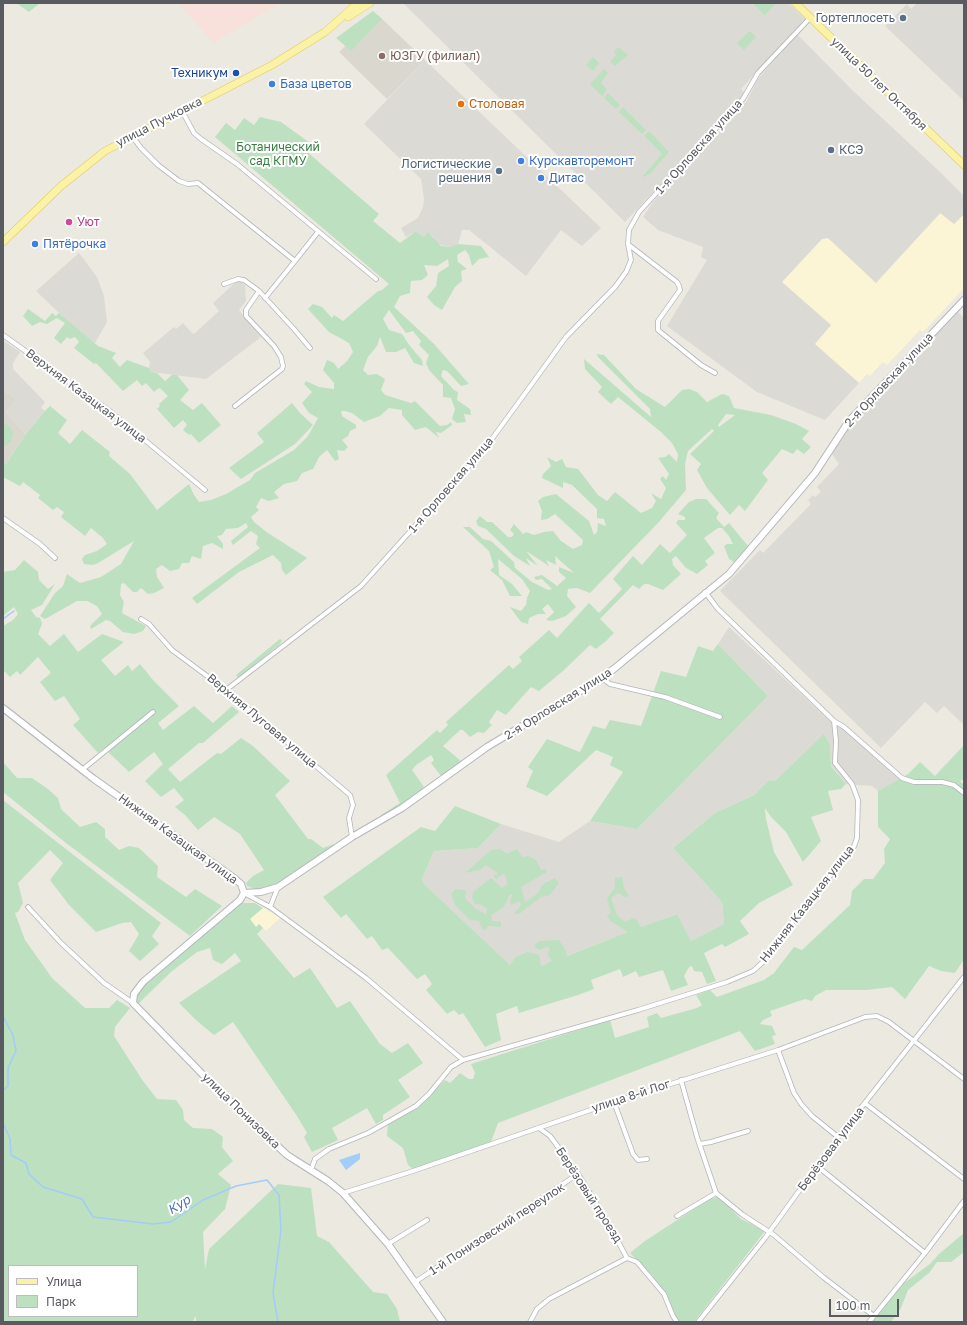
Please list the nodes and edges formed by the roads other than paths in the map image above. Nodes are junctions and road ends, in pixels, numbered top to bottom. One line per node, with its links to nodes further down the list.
1 (358, 3): 5 (main road, улица Пучковка)
2 (370, 3): 5 (main road, улица Пучковка)
3 (795, 3): 4 (main road, улица 50 лет Октября)
4 (810, 18): 8 (main road, улица 50 лет Октября); 11 (street, 1-я Орловская улица)
5 (332, 26): 6 (main road, улица Пучковка)
6 (182, 110): 7 (main road, улица Пучковка); 9 (street)
7 (132, 136): 10 (main road, улица Пучковка); 12 (street)
8 (964, 165)
9 (318, 232): 12 (street); 13 (street)
10 (3, 242)
11 (628, 244): 20 (street); 28 (street, 1-я Орловская улица)
12 (295, 261): 16 (street)
13 (376, 279)
14 (224, 284): 15 (street)
15 (259, 291): 16 (street); 21 (street)
16 (265, 298): 19 (street)
17 (964, 300): 25 (street, 2-я Орловская улица)
18 (3, 335): 22 (street, Верхняя Казацкая улица)
19 (310, 348)
20 (715, 373)
21 (235, 406)
22 (204, 490)
23 (3, 518): 24 (street)
24 (55, 558)
25 (705, 592): 27 (street, 2-я Орловская улица); 32 (street)
26 (141, 619): 28 (street, Верхняя Луговая улица)
27 (602, 678): 31 (street); 35 (street, 2-я Орловская улица)
28 (226, 690): 35 (street, Верхняя Луговая улица)
29 (3, 708): 33 (street, Нижняя Казацкая улица)
30 (153, 712): 33 (street)
31 (720, 717)
32 (834, 721): 34 (street); 44 (street, Нижняя Казацкая улица)
33 (82, 770): 37 (street, Нижняя Казацкая улица)
34 (964, 793)
35 (352, 837): 36 (street, 2-я Орловская улица)
36 (278, 887): 37 (street, 2-я Орловская улица); 39 (street)
37 (244, 893): 39 (street, Нижняя Казацкая улица); 41 (street)
38 (28, 907): 41 (street, улица Понизовка)
39 (270, 907): 44 (street, Нижняя Казацкая улица)
40 (964, 977): 42 (street, Берёзовая улица)
41 (133, 1003): 55 (street, улица Понизовка)
42 (914, 1040): 43 (street, улица 8-й Лог); 45 (street); 48 (street, Берёзовая улица)
43 (778, 1050): 46 (street, улица 8-й Лог); 51 (street)
44 (463, 1060): 55 (street, Нижняя Казацкая улица)
45 (964, 1079)
46 (681, 1080): 47 (street, улица 8-й Лог); 52 (street)
47 (614, 1102): 49 (street, улица 8-й Лог); 53 (street)
48 (866, 1104): 51 (street, Берёзовая улица); 57 (street)
49 (539, 1128): 56 (street, Берёзовый проезд); 58 (street, улица 8-й Лог)
50 (748, 1131): 52 (street)
51 (838, 1137): 54 (street, Берёзовая улица)
52 (700, 1144): 59 (street)
53 (647, 1159)
54 (817, 1166): 63 (street, Берёзовая улица); 65 (street)
55 (311, 1170): 58 (street, улица Понизовка)
56 (578, 1174): 66 (street, Берёзовый проезд); 67 (street, 1-й Понизовский переулок)
57 (964, 1179)
58 (343, 1193): 64 (street, улица Понизовка)
59 (716, 1193): 61 (street); 63 (street)
60 (964, 1200): 65 (street)
61 (677, 1216)
62 (427, 1220): 64 (street)
63 (769, 1232): 68 (street); 69 (street, Берёзовая улица)
64 (388, 1244): 67 (street, улица Понизовка)
65 (925, 1253): 68 (street)
66 (627, 1258): 71 (street); 72 (street, Берёзовый проезд)
67 (415, 1282): 70 (street, улица Понизовка)
68 (874, 1316): 74 (street)
69 (699, 1320): 73 (street)
70 (443, 1322)
71 (530, 1322)
72 (677, 1322)
73 (705, 1322)
74 (869, 1322)

